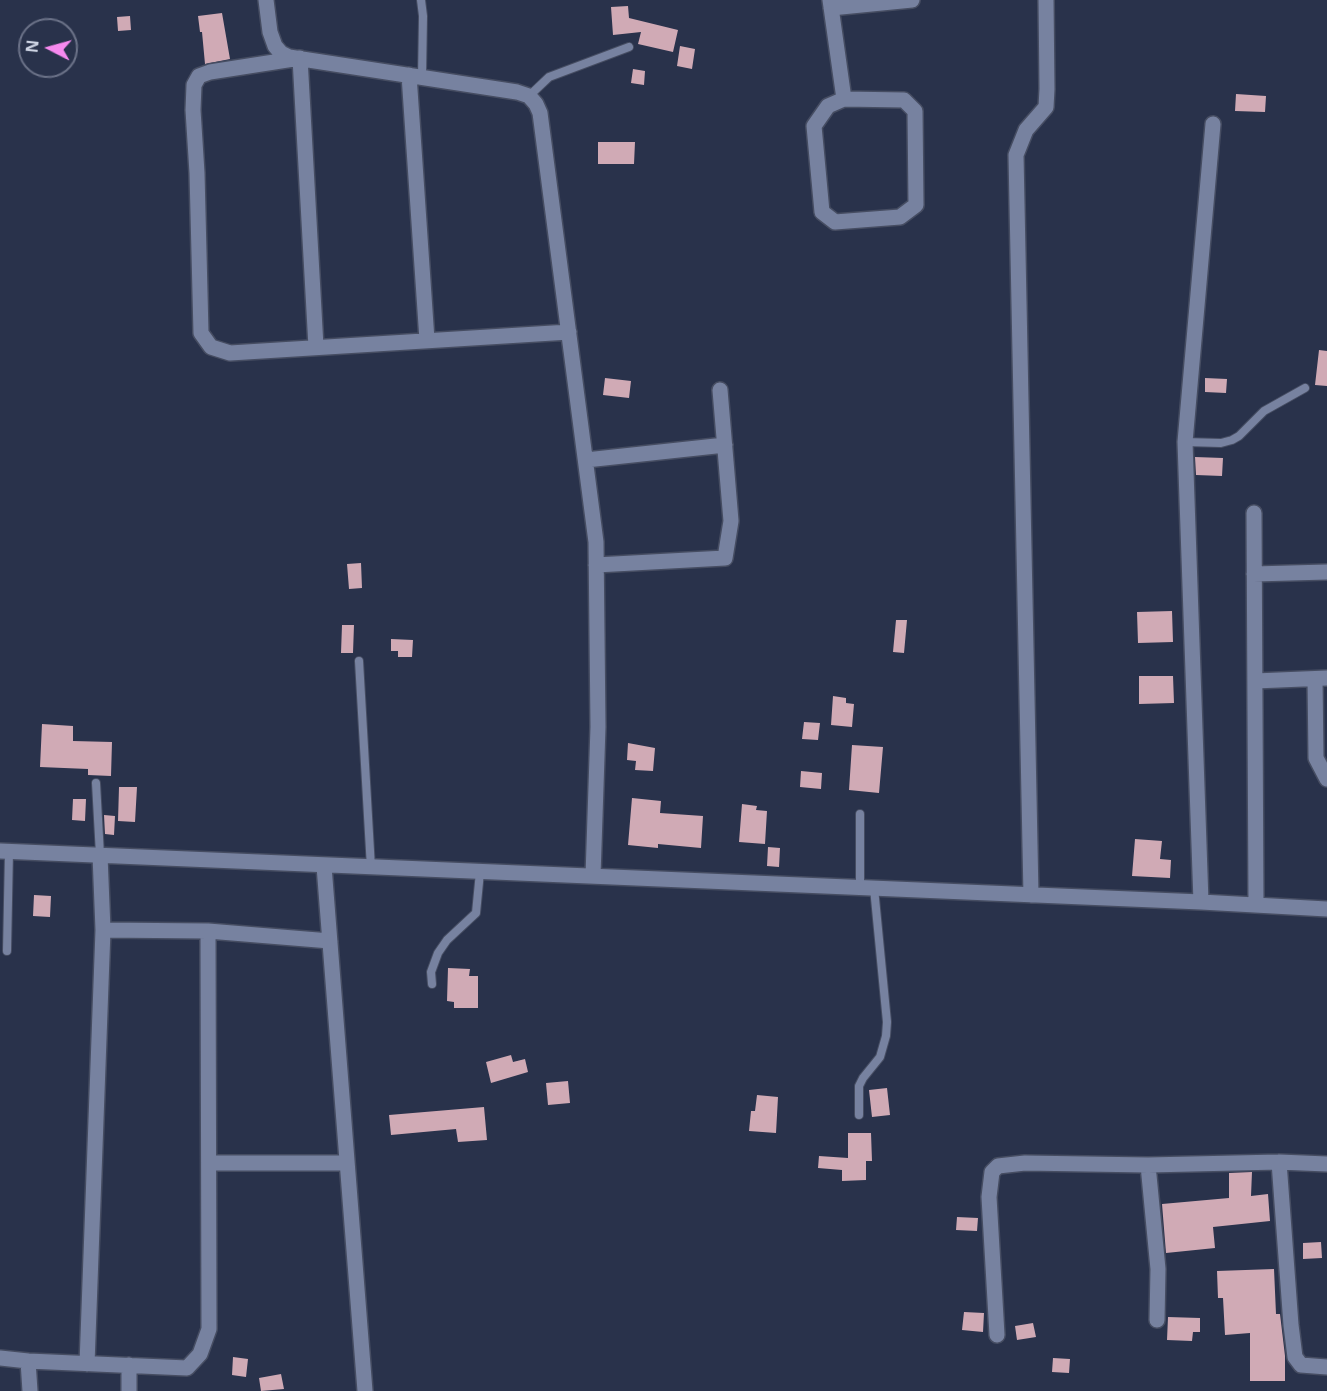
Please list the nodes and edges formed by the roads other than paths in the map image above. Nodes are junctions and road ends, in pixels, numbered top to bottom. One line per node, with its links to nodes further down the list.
1 (266, 0): 7 (street)
2 (421, 0): 8 (lane)
3 (912, 0): 5 (street)
4 (1046, 0): 37 (street)
5 (830, 4): 10 (street)
6 (630, 47): 9 (lane)
7 (300, 58): 8 (street); 14 (street); 14 (street)
8 (416, 76): 9 (street); 13 (street)
9 (530, 96): 12 (street)
10 (844, 99): 10 (street)
11 (1213, 124): 17 (street)
12 (569, 332): 13 (street); 19 (street)
13 (427, 340): 14 (street)
14 (316, 347)
15 (1305, 388): 17 (lane)
16 (720, 390): 18 (street)
17 (1185, 442): 38 (street)
18 (725, 445): 19 (street); 21 (street)
19 (586, 460): 21 (street)
20 (1254, 513): 23 (street)
21 (596, 565): 35 (street)
22 (1327, 572): 23 (street)
23 (1254, 574): 26 (street)
24 (359, 661): 33 (lane)
25 (1321, 678): 26 (street); 27 (street)
26 (1255, 681): 39 (street)
27 (1327, 780)
28 (96, 783): 31 (lane)
29 (860, 814): 36 (lane)
30 (5, 851): 31 (street); 44 (lane)
31 (100, 855): 32 (street); 41 (street)
32 (324, 866): 33 (street); 43 (street)
33 (371, 868): 34 (street)
34 (480, 872): 35 (street); 45 (lane)
35 (593, 876): 36 (street)
36 (867, 888): 37 (street); 46 (lane)
37 (1031, 895): 38 (street)
38 (1201, 902): 39 (street)
39 (1256, 905): 40 (street)
40 (1327, 909)
41 (103, 930): 42 (street); 56 (street)
42 (208, 931): 43 (street); 48 (street)
43 (330, 941): 49 (street)
44 (7, 951)
45 (432, 984)
46 (859, 1115)
47 (1279, 1162): 50 (street); 51 (street); 58 (street)
48 (209, 1163): 49 (street); 57 (street)
49 (347, 1163): 61 (street)
50 (1327, 1164)
51 (1149, 1165): 52 (street); 53 (street)
52 (1157, 1320)
53 (997, 1335)
54 (0, 1358): 55 (street)
55 (28, 1361): 56 (street); 59 (street)
56 (87, 1364): 57 (street)
57 (129, 1365): 60 (street)
58 (1327, 1367)
59 (30, 1391)
60 (129, 1391)
61 (365, 1391)

